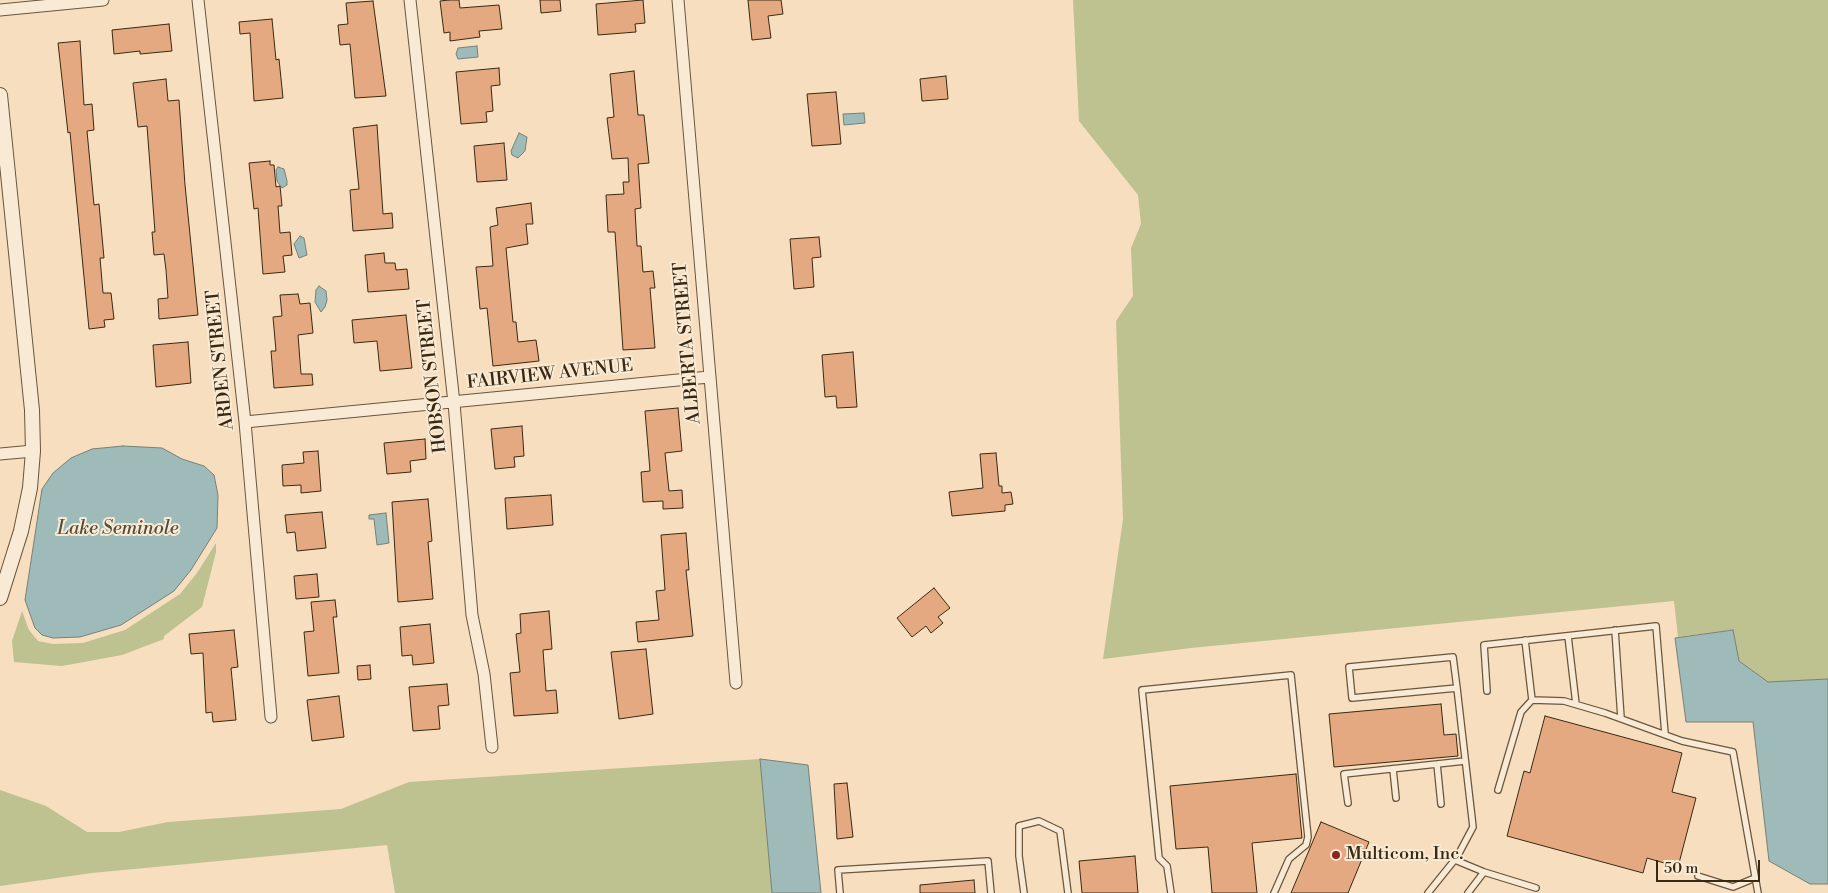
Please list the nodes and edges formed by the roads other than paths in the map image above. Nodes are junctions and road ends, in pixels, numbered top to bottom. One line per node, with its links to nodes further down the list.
1 (103, 0): 5 (street)
2 (198, 0): 9 (street, ARDEN STREET)
3 (410, 0): 8 (street, HOBSON STREET)
4 (678, 0): 7 (street, ALBERTA STREET)
5 (0, 10)
6 (0, 95): 10 (street)
7 (708, 377): 8 (street, FAIRVIEW AVENUE); 16 (street, ALBERTA STREET)
8 (454, 403): 9 (street, FAIRVIEW AVENUE); 24 (street, HOBSON STREET)
9 (246, 422): 21 (street, ARDEN STREET)
10 (33, 451): 11 (street); 12 (street)
11 (0, 454)
12 (0, 598)
13 (1615, 630): 14 (lane); 22 (lane); 23 (lane)
14 (1568, 636): 15 (lane); 20 (lane)
15 (1525, 640): 18 (lane); 19 (lane)
16 (736, 683)
17 (1457, 688): 17 (lane); 25 (lane)
18 (1487, 691)
19 (1532, 700): 20 (lane); 28 (lane)
20 (1576, 704): 22 (lane)
21 (271, 717)
22 (1621, 718): 23 (lane)
23 (1666, 734): 35 (lane)
24 (492, 747)
25 (1465, 761): 26 (lane); 32 (lane)
26 (1437, 764): 27 (lane); 31 (lane)
27 (1393, 769): 29 (lane); 30 (lane)
28 (1498, 790)
29 (1396, 798)
30 (1348, 803)
31 (1441, 804)
32 (1454, 860): 33 (lane); 43 (lane)
33 (1484, 872): 36 (lane); 44 (lane)
34 (1698, 876): 35 (lane)
35 (1755, 878): 45 (lane)
36 (1536, 888)
37 (840, 893): 38 (lane)
38 (991, 893)
39 (1024, 893): 40 (lane)
40 (1068, 893)
41 (1171, 893): 42 (lane)
42 (1274, 893)
43 (1428, 893)
44 (1468, 893)
45 (1758, 893)

